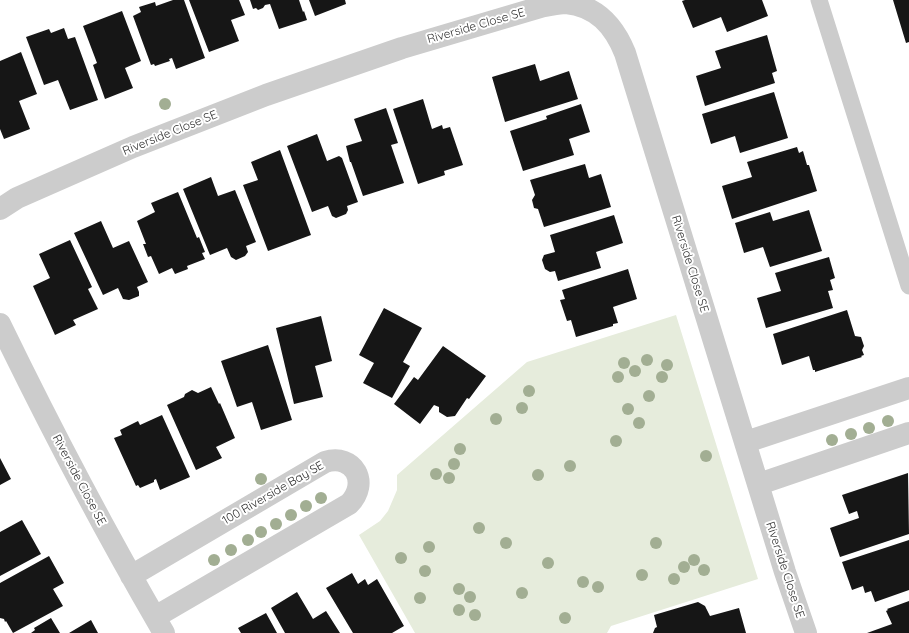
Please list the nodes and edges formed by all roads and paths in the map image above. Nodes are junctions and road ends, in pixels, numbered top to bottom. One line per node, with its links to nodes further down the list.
1 (820, 0): 3 (lane)
2 (0, 209): 7 (street, Riverside Close SE)
3 (909, 286)
4 (0, 324): 9 (street, Riverside Close SE)
5 (909, 388): 7 (street)
6 (909, 433): 8 (street)
7 (746, 442): 8 (street, Riverside Close SE)
8 (758, 484): 11 (street, Riverside Close SE)
9 (131, 576): 10 (street, Riverside Close SE); 10 (street, 100 Riverside Bay SE)
10 (159, 625)
11 (806, 633)

